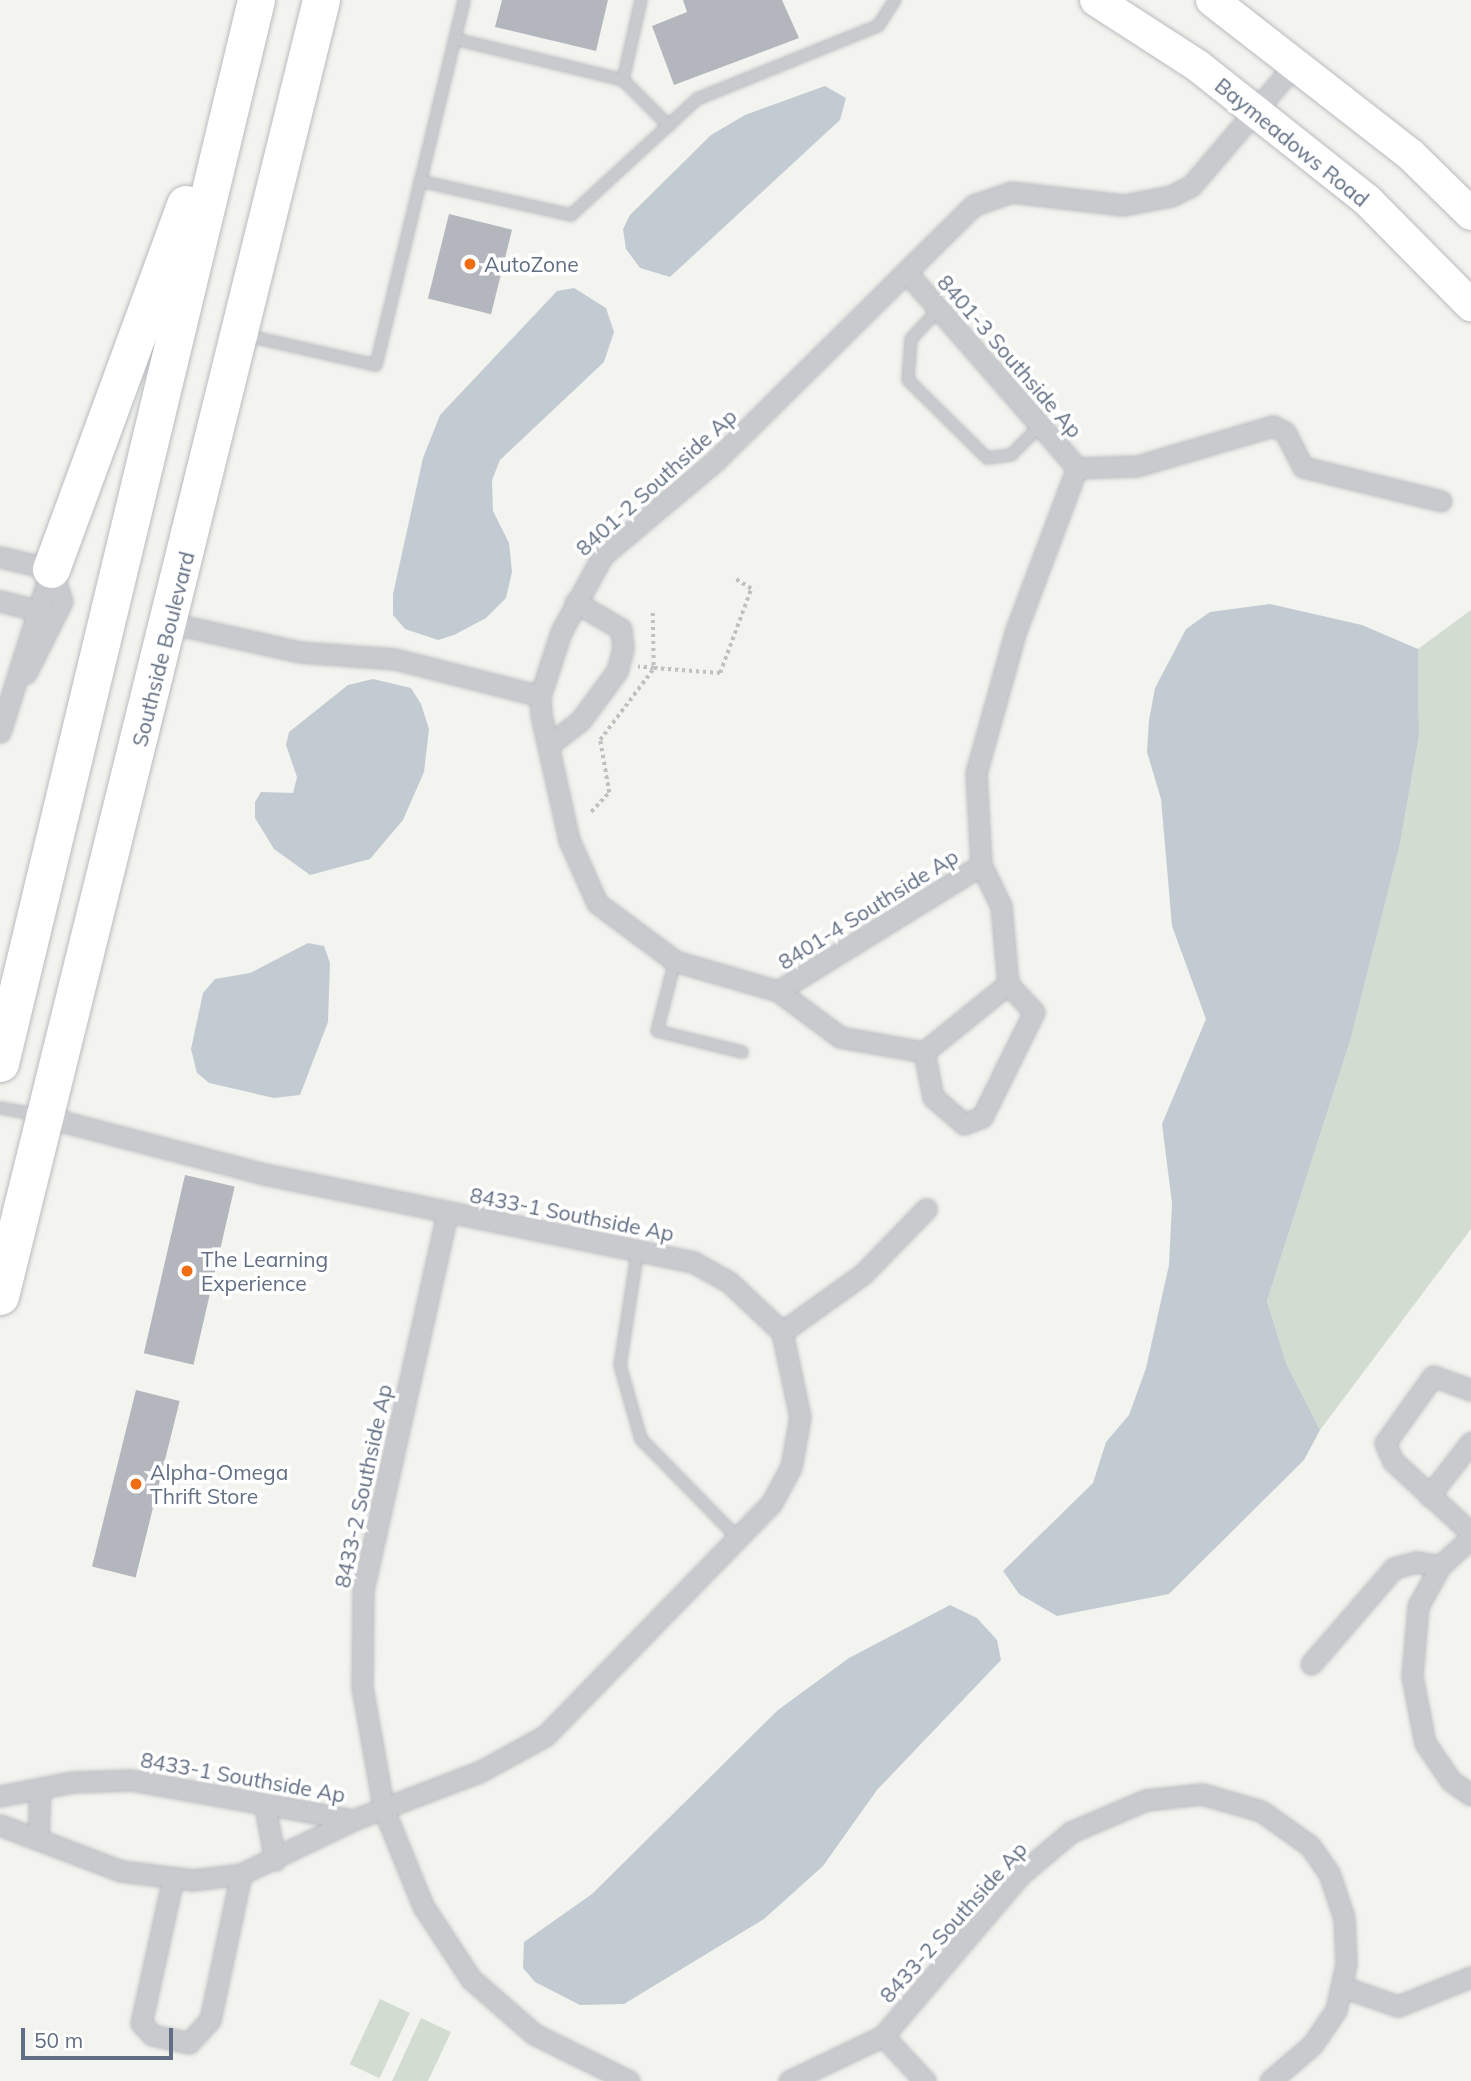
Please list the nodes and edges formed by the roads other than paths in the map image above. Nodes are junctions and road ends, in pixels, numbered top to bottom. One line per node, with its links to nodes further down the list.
1 (321, 0): 18 (highway, Southside Boulevard)
2 (464, 0): 8 (lane)
3 (641, 0): 10 (lane)
4 (895, 0): 12 (lane)
5 (1096, 0): 11 (main road, Baymeadows Road)
6 (1212, 0): 9 (main road)
7 (256, 1): 23 (highway); 38 (highway)
8 (455, 39): 10 (lane); 13 (lane)
9 (1297, 62): 11 (street, 8401-2 Southside Ap); 14 (main road)
10 (624, 80): 12 (lane)
11 (1255, 112): 15 (street, 8401-2 Southside Ap); 16 (main road, Baymeadows Road)
12 (668, 126): 13 (lane)
13 (420, 181): 18 (lane)
14 (1471, 214)
15 (908, 274): 17 (street, 8401-3 Southside Ap); 25 (street, 8401-2 Southside Ap)
16 (1471, 305)
17 (939, 309): 19 (street, 8401-3 Southside Ap); 19 (lane)
18 (240, 334): 27 (highway, Southside Boulevard)
19 (1040, 426): 20 (street, 8401-3 Southside Ap)
20 (1077, 468): 21 (street); 32 (street)
21 (1441, 501)
22 (0, 557): 23 (street)
23 (51, 569): 26 (street); 29 (street)
24 (0, 601): 26 (street)
25 (575, 602): 28 (street, 8401-2 Southside Ap); 31 (street)
26 (36, 610): 29 (street)
27 (170, 623): 28 (street); 40 (highway, Southside Boulevard)
28 (540, 695): 31 (street)
29 (7, 708): 30 (street)
30 (0, 732)
31 (549, 745): 33 (street)
32 (981, 865): 34 (street); 35 (street, 8401-4 Southside Ap)
33 (676, 961): 35 (street); 36 (lane)
34 (1008, 984): 37 (street); 37 (street)
35 (778, 991): 37 (street)
36 (742, 1052)
37 (924, 1052)
38 (0, 1063)
39 (0, 1108): 40 (lane)
40 (45, 1117): 42 (street, 8433-1 Southside Ap); 44 (highway, Southside Boulevard)
41 (926, 1209): 45 (street)
42 (447, 1214): 43 (street, 8433-1 Southside Ap); 58 (street, 8433-2 Southside Ap)
43 (638, 1247): 45 (street, 8433-1 Southside Ap); 50 (lane)
44 (0, 1296)
45 (782, 1332): 50 (street, 8433-1 Southside Ap)
46 (1471, 1391): 48 (street)
47 (1471, 1442): 48 (street)
48 (1429, 1496): 49 (street)
49 (1471, 1533)
50 (738, 1538): 58 (street, 8433-1 Southside Ap)
51 (1471, 1538): 52 (street)
52 (1440, 1566): 53 (street); 55 (street)
53 (1311, 1664)
54 (40, 1788): 56 (street, 8433-1 Southside Ap); 57 (street, 8433-1 Southside Ap); 61 (street)
55 (1471, 1795)
56 (0, 1796)
57 (265, 1807): 59 (street, 8433-1 Southside Ap); 62 (street)
58 (384, 1810): 59 (street, 8433-1 Southside Ap); 68 (street, 8433-2 Southside Ap)
59 (353, 1820): 62 (street, 8433-1 Southside Ap)
60 (0, 1825): 61 (street, 8433-1 Southside Ap)
61 (38, 1838): 64 (street, 8433-1 Southside Ap)
62 (275, 1860): 63 (street, 8433-1 Southside Ap)
63 (242, 1874): 64 (street, 8433-1 Southside Ap); 64 (street)
64 (173, 1878)
65 (1471, 1977): 66 (street)
66 (1343, 1987): 67 (street, 8433-2 Southside Ap); 71 (street, 8433-2 Southside Ap)
67 (883, 2036): 69 (street, 8433-2 Southside Ap); 70 (street, 8433-2 Southside Ap)
68 (629, 2081)
69 (789, 2081)
70 (925, 2081)
71 (1270, 2081)

